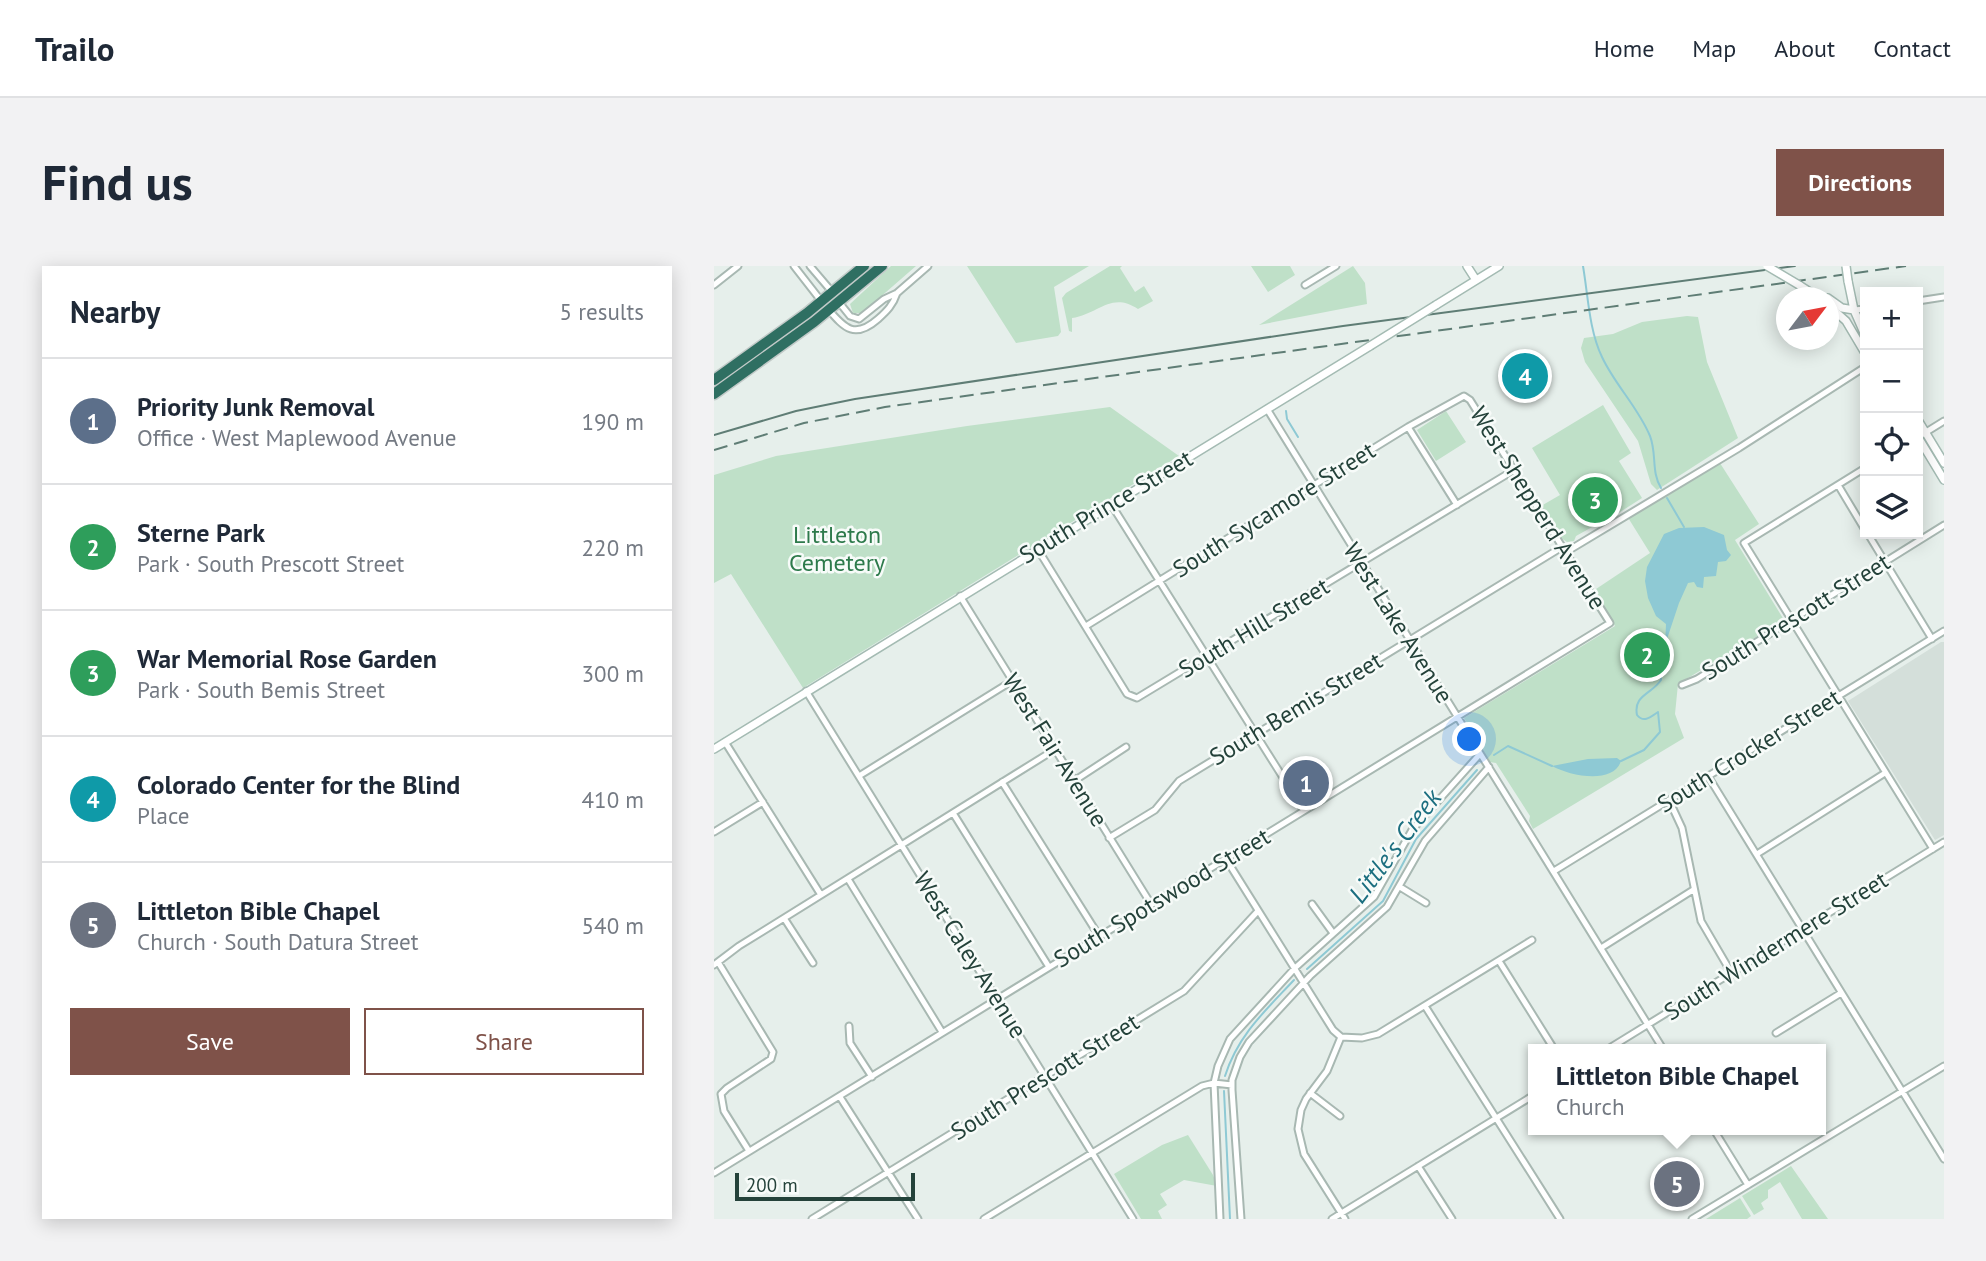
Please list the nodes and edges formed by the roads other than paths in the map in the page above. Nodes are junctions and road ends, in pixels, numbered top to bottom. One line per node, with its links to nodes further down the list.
1 (738, 266): 15 (street)
2 (794, 266): 22 (street)
3 (810, 266): 18 (street)
4 (864, 266): 18 (highway)
5 (882, 266): 23 (highway)
6 (928, 266): 19 (street)
7 (1336, 266): 13 (street)
8 (1467, 266): 14 (street)
9 (1499, 266): 14 (street, South Prince Street)
10 (1767, 266): 17 (street, bridge)
11 (1846, 266): 26 (street, bridge)
12 (1319, 267): 13 (street)
13 (1323, 274): 16 (street)
14 (1476, 280): 35 (street, South Prince Street, bridge)
15 (714, 285)
16 (1305, 285)
17 (1802, 287)
18 (832, 292): 22 (highway); 23 (street)
19 (897, 293): 23 (street); 27 (street)
20 (1944, 297): 21 (street)
21 (1923, 300)
22 (821, 301): 27 (street); 32 (highway)
23 (839, 302): 27 (highway)
24 (1839, 306): 26 (street)
25 (1860, 309): 26 (street)
26 (1854, 310): 29 (street)
27 (829, 311): 33 (highway)
28 (1839, 314): 30 (street)
29 (1860, 324)
30 (1863, 350)
31 (1860, 370): 53 (street, South Bemis Street)
32 (714, 380)
33 (714, 394)
34 (1464, 396): 37 (street, South Sycamore Street); 42 (street, West Shepperd Avenue)
35 (1267, 409): 46 (street, West Lake Avenue); 47 (street, South Prince Street)
36 (1944, 421): 38 (street)
37 (1408, 427): 46 (street, South Sycamore Street); 48 (street)
38 (1923, 434)
39 (1923, 439): 41 (street)
40 (1923, 442): 44 (street)
41 (1944, 463)
42 (1514, 470): 48 (street, South Hill Street); 53 (street, West Shepperd Avenue)
43 (1860, 471): 45 (street)
44 (1944, 480)
45 (1838, 485): 49 (street); 58 (street)
46 (1314, 486): 55 (street, West Lake Avenue); 56 (street, South Sycamore Street)
47 (1111, 504): 52 (street, South Prince Street); 56 (street)
48 (1457, 505): 55 (street, South Hill Street)
49 (1860, 521)
50 (1944, 525): 54 (street, South Prescott Street)
51 (1871, 539): 54 (street)
52 (1037, 548): 57 (street, South Prince Street); 60 (street)
53 (1564, 549): 59 (street, West Shepperd Avenue); 63 (street, South Bemis Street)
54 (1885, 562): 58 (street, South Prescott Street); 62 (street)
55 (1362, 563): 63 (street, West Lake Avenue); 64 (street, South Hill Street)
56 (1159, 580): 60 (street, South Sycamore Street); 64 (street)
57 (960, 596): 65 (street, West Fair Avenue); 67 (street, South Prince Street)
58 (1790, 621): 66 (street, South Prescott Street); 68 (street)
59 (1610, 622): 69 (street, South Spotswood Street)
60 (1086, 626): 64 (street, South Hill Street)
61 (1944, 631): 62 (street, South Crocker Street)
62 (1932, 639): 68 (street, South Crocker Street)
63 (1410, 640): 69 (street, West Lake Avenue); 70 (street, South Bemis Street)
64 (1207, 657): 70 (street)
65 (1012, 681): 74 (street, West Fair Avenue); 78 (street)
66 (1682, 684)
67 (806, 691): 71 (street, South Prince Street); 78 (street, West Caley Avenue)
68 (1837, 696): 77 (street); 79 (street, South Crocker Street)
69 (1456, 717): 75 (street, West Lake Avenue); 84 (street, South Spotswood Street)
70 (1255, 733): 84 (street); 87 (street, South Bemis Street)
71 (725, 741): 73 (street, South Prince Street); 83 (street)
72 (1126, 747): 80 (street)
73 (714, 749)
74 (1054, 750): 80 (street, West Fair Avenue); 81 (street)
75 (1480, 754): 76 (street, West Lake Avenue); 104 (street)
76 (1489, 767): 93 (street, West Lake Avenue); 95 (street)
77 (1885, 773): 90 (street); 91 (street)
78 (859, 776): 89 (street, West Caley Avenue)
79 (1708, 776): 82 (street, South Crocker Street); 91 (street)
80 (1074, 781): 87 (street, West Fair Avenue)
81 (1002, 782): 85 (street); 105 (street)
82 (1669, 800): 93 (street, South Crocker Street); 96 (street)
83 (763, 802): 86 (street); 97 (street)
84 (1304, 811): 92 (street, South Spotswood Street)
85 (953, 813): 89 (street); 111 (street)
86 (714, 832)
87 (1110, 838): 99 (street, West Fair Avenue)
88 (1944, 842): 90 (street, South Windermere Street)
89 (901, 845): 94 (street); 116 (street, West Caley Avenue)
90 (1933, 849): 103 (street, South Windermere Street)
91 (1757, 854): 103 (street)
92 (1226, 859): 99 (street, South Spotswood Street); 101 (street)
93 (1554, 871): 107 (street, West Lake Avenue)
94 (848, 878): 97 (street); 120 (street)
95 (1399, 887): 98 (street); 114 (street)
96 (1693, 891): 107 (street); 113 (street)
97 (821, 895): 102 (street)
98 (1426, 903)
99 (1151, 904): 105 (street, South Spotswood Street)
100 (1312, 904): 104 (street)
101 (1258, 911): 112 (street); 128 (street, South Prescott Street)
102 (784, 918): 109 (street); 110 (street)
103 (1803, 930): 113 (street, South Windermere Street); 115 (street)
104 (1333, 933): 112 (street)
105 (1099, 936): 111 (street, South Spotswood Street)
106 (1532, 940): 108 (street)
107 (1601, 947): 118 (street, West Lake Avenue)
108 (1499, 961): 117 (street); 123 (street)
109 (716, 963): 138 (street)
110 (813, 963)
111 (1049, 967): 116 (street, South Spotswood Street)
112 (1295, 968): 114 (street); 129 (street)
113 (1732, 974): 118 (street, South Windermere Street)
114 (1304, 983): 122 (street); 130 (street)
115 (1841, 993): 121 (street); 131 (street)
116 (997, 999): 120 (street, South Spotswood Street); 128 (street, West Caley Avenue)
117 (1425, 1006): 122 (street); 136 (street)
118 (1648, 1025): 124 (street, South Windermere Street); 125 (street, West Lake Avenue)
119 (849, 1026): 127 (street)
120 (942, 1032): 127 (street, South Spotswood Street)
121 (1776, 1033)
122 (1341, 1037): 132 (street)
123 (1551, 1044)
124 (1616, 1044)
125 (1660, 1044)
126 (1944, 1066): 131 (street)
127 (872, 1077): 133 (street, South Spotswood Street)
128 (1045, 1077): 139 (street, West Caley Avenue); 143 (street, South Prescott Street)
129 (1214, 1083): 130 (street); 139 (street); 150 (street)
130 (1232, 1085): 151 (street)
131 (1902, 1091): 140 (street); 144 (street)
132 (1310, 1093): 135 (street); 145 (street)
133 (840, 1097): 138 (street, South Spotswood Street); 143 (street)
134 (1528, 1099): 136 (street)
135 (1340, 1116)
136 (1496, 1118): 141 (street); 154 (street)
137 (1717, 1135): 144 (street)
138 (749, 1151): 142 (street, South Spotswood Street)
139 (1093, 1153): 148 (street); 149 (street, West Caley Avenue)
140 (1944, 1159)
141 (1418, 1166): 145 (street); 153 (street)
142 (714, 1173)
143 (888, 1173): 146 (street, South Prescott Street); 147 (street)
144 (1748, 1185): 155 (street)
145 (1343, 1216): 152 (street)
146 (812, 1219)
147 (918, 1219)
148 (984, 1219)
149 (1133, 1219)
150 (1220, 1219)
151 (1241, 1219)
152 (1332, 1219)
153 (1452, 1219)
154 (1560, 1219)
155 (1692, 1219)

